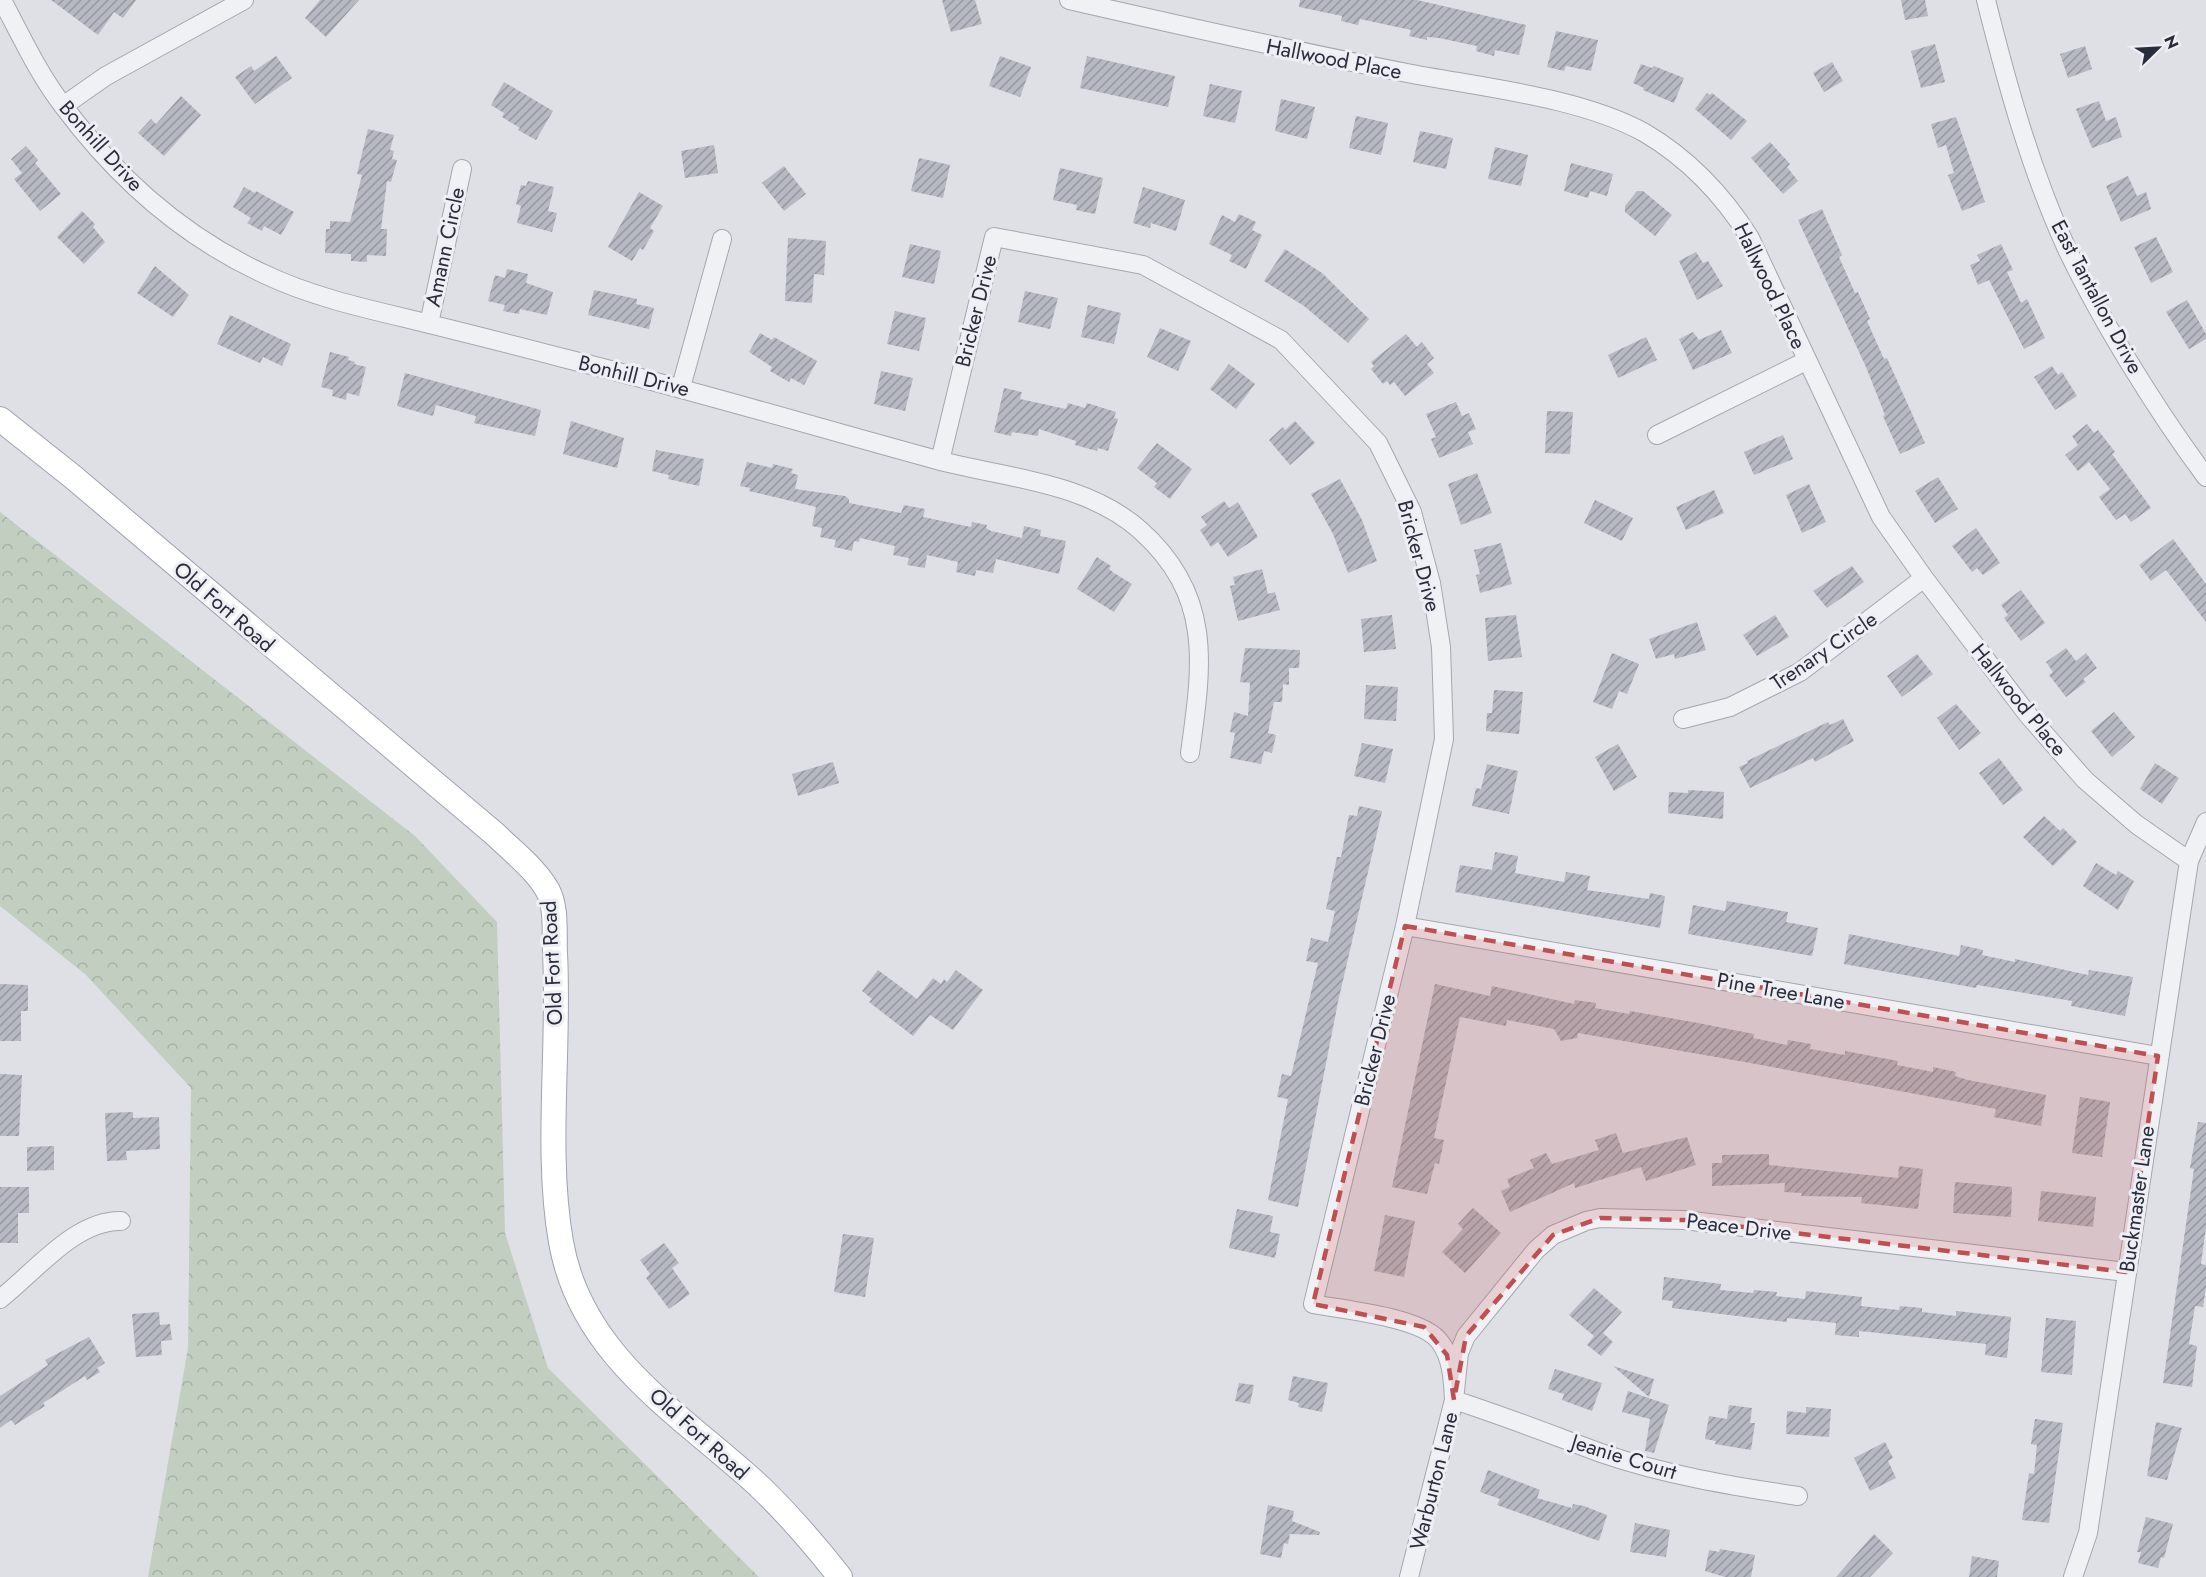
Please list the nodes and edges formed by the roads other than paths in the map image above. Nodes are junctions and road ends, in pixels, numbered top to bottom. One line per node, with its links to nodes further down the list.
1 (2, 0): 5 (street, Bonhill Drive)
2 (244, 0): 5 (street)
3 (1069, 0): 9 (street, Hallwood Place)
4 (1986, 0): 14 (street, East Tantallon Drive)
5 (63, 106): 8 (street, Bonhill Drive)
6 (462, 169): 8 (street, Amann Circle)
7 (722, 239): 10 (street)
8 (429, 324): 10 (street, Bonhill Drive)
9 (1806, 361): 12 (street); 15 (street, Hallwood Place)
10 (681, 387): 13 (street, Bonhill Drive)
11 (0, 419): 28 (main road, Old Fort Road)
12 (1657, 435)
13 (940, 461): 17 (street, Bonhill Drive); 20 (street, Bricker Drive)
14 (2206, 477)
15 (1924, 578): 16 (street, Trenary Circle); 19 (street, Hallwood Place)
16 (1683, 719)
17 (1190, 753)
18 (2206, 822): 19 (street, Buckmaster Lane)
19 (2188, 861): 21 (street, Buckmaster Lane)
20 (1405, 926): 21 (street, Pine Tree Lane); 25 (street, Bricker Drive)
21 (2158, 1056): 23 (street, Buckmaster Lane)
22 (121, 1221): 24 (street)
23 (2126, 1272): 26 (street, Peace Drive); 30 (street, Buckmaster Lane)
24 (0, 1299)
25 (1313, 1304): 26 (street, Warburton Lane)
26 (1454, 1400): 27 (street, Jeanie Court); 29 (street, Warburton Lane)
27 (1798, 1496)
28 (840, 1577)
29 (1409, 1577)
30 (2073, 1577)

